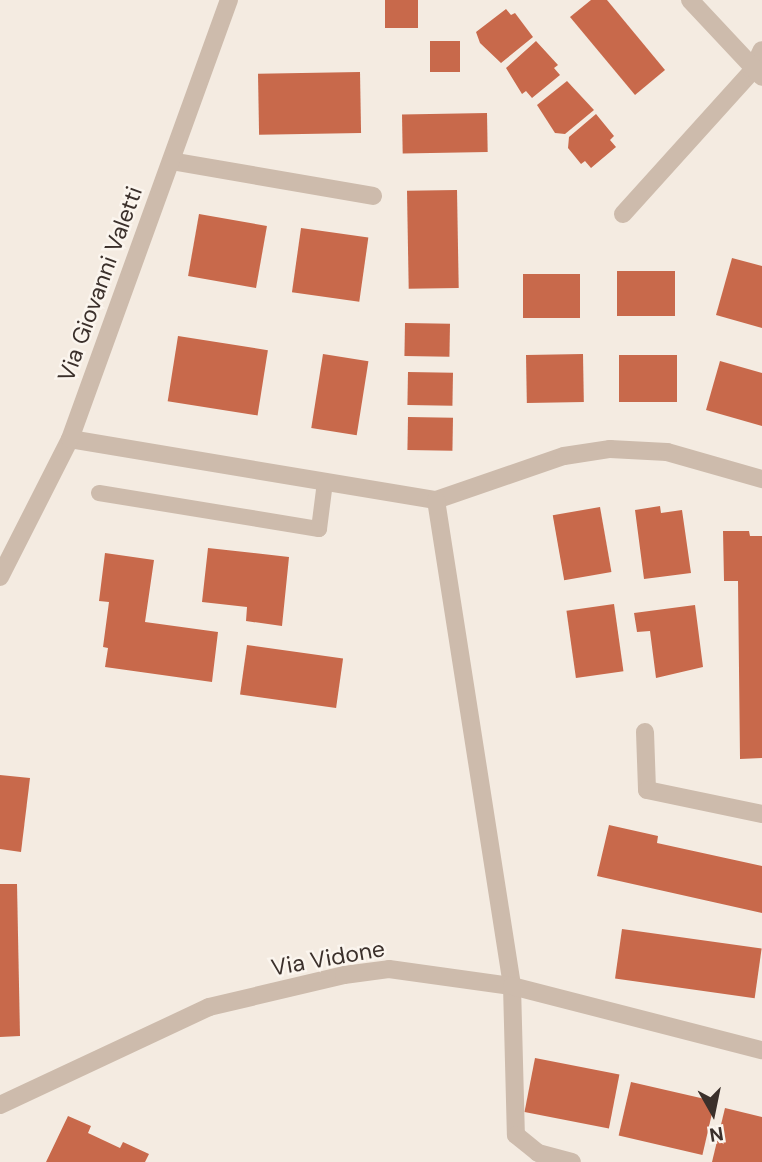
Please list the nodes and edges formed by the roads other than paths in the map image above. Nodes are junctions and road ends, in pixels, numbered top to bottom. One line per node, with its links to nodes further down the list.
1 (229, 0): 5 (street, Via Giovanni Valetti)
2 (690, 0): 4 (street)
3 (762, 50): 4 (street)
4 (757, 74): 7 (street)
5 (171, 161): 6 (street); 8 (street, Via Giovanni Valetti)
6 (373, 197)
7 (623, 214)
8 (70, 439): 10 (street); 13 (street, Via Giovanni Valetti)
9 (762, 479): 12 (street)
10 (325, 482): 11 (lane); 12 (street)
11 (99, 493)
12 (436, 500): 16 (street)
13 (0, 577)
14 (645, 732): 15 (street)
15 (762, 814)
16 (512, 985): 17 (street, Via Vidone); 18 (street, Via Vidone); 19 (street)
17 (762, 1050)
18 (0, 1105)
19 (572, 1162)

